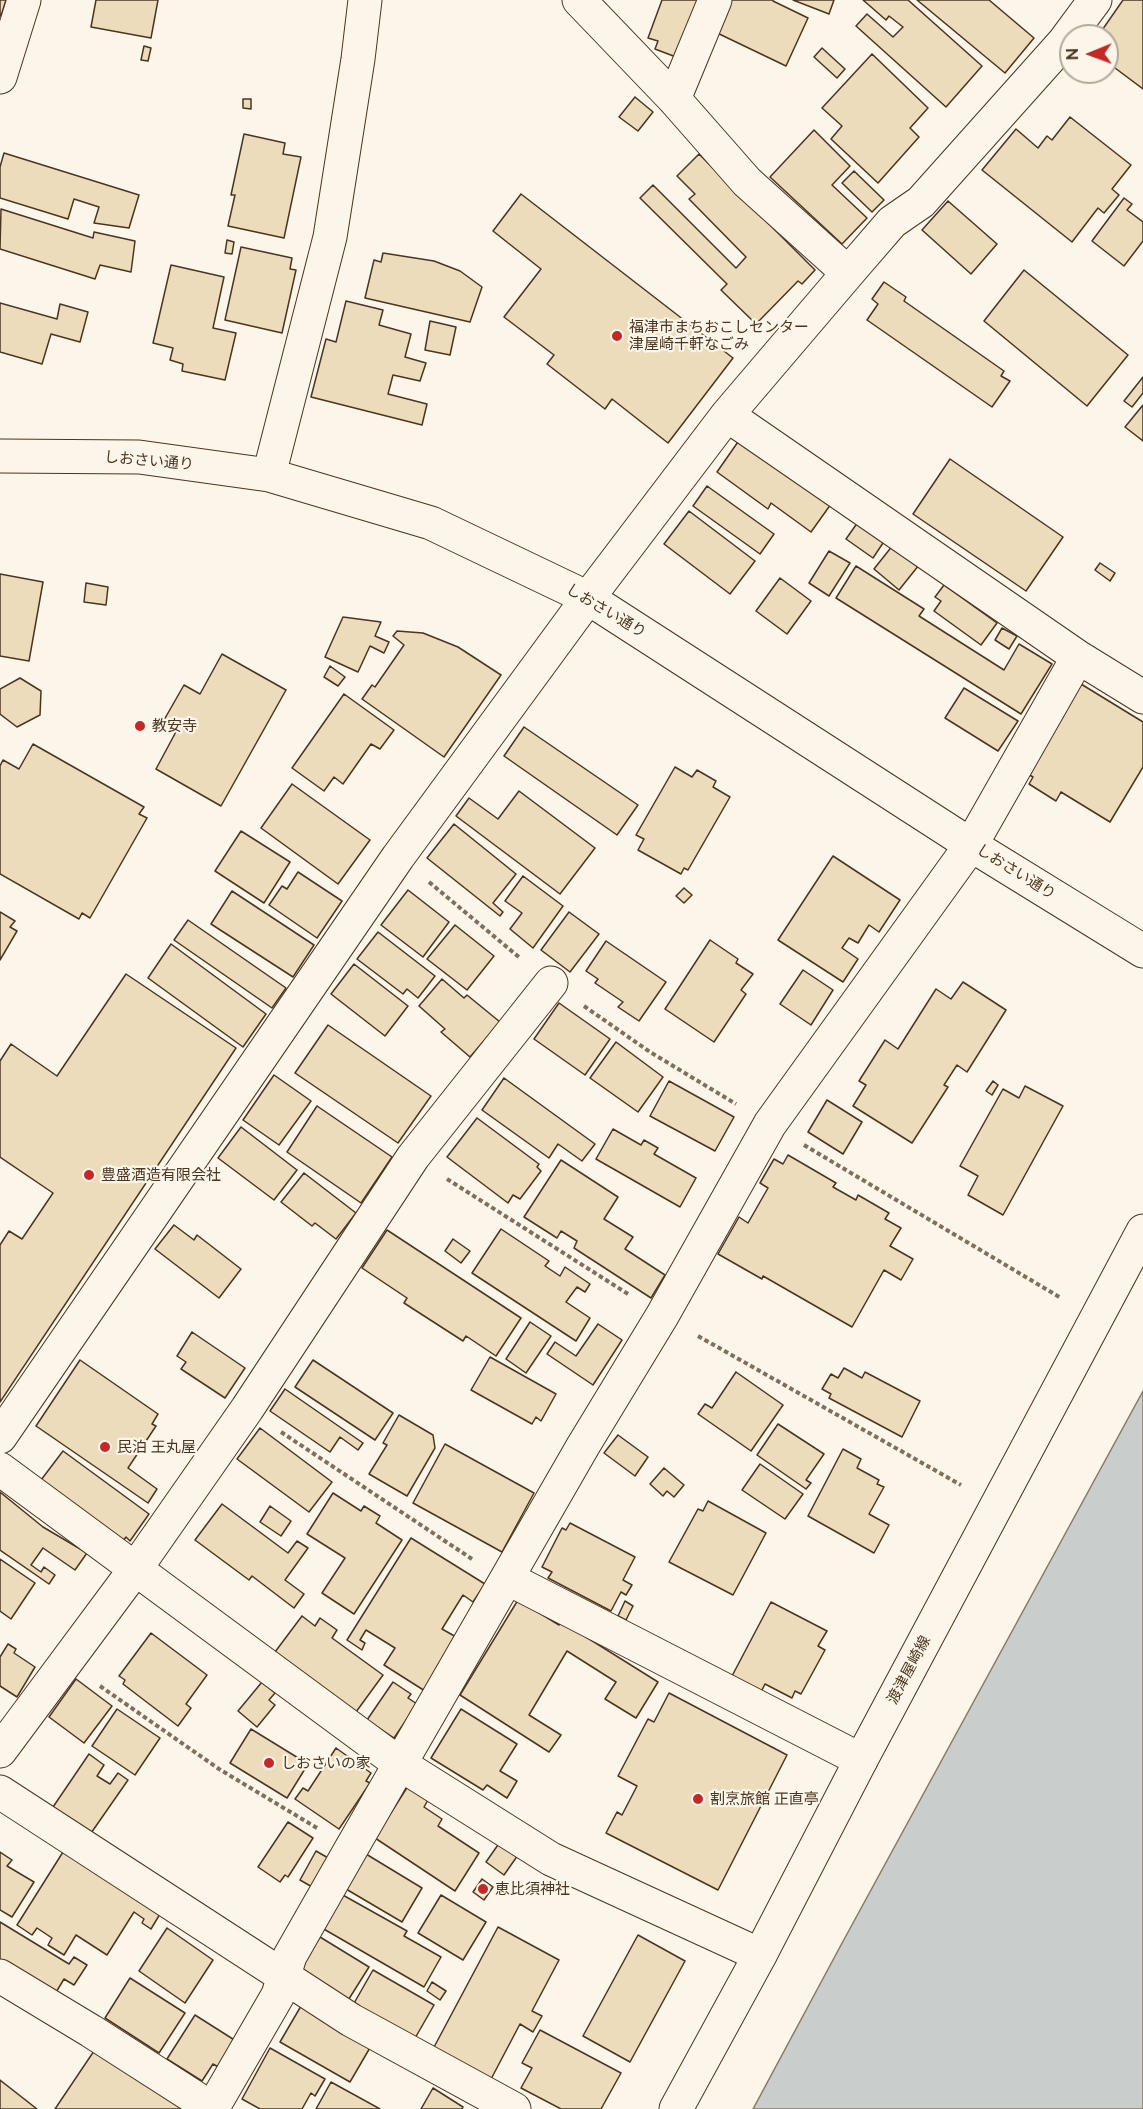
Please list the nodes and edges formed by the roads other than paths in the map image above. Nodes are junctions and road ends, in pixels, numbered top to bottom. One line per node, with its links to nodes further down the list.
1 (24, 0): 6 (street)
2 (365, 0): 11 (street)
3 (579, 0): 7 (street)
4 (715, 0): 7 (street)
5 (1095, 0): 8 (street)
6 (0, 77)
7 (674, 99): 8 (street)
8 (848, 273): 9 (street)
9 (728, 415): 12 (street); 13 (street)
10 (0, 456): 11 (street, しおさい通り)
11 (269, 475): 12 (street, しおさい通り)
12 (588, 597): 15 (street, しおさい通り); 19 (street)
13 (1078, 657): 14 (street); 15 (street)
14 (1143, 697)
15 (971, 845): 16 (street, しおさい通り); 22 (street)
16 (1143, 951)
17 (551, 983): 21 (street)
18 (1143, 1231): 24 (street, 渡津屋崎線)
19 (0, 1437)
20 (0, 1469): 21 (street)
21 (136, 1568): 23 (street); 25 (street)
22 (507, 1578): 24 (street); 25 (street)
23 (0, 1751)
24 (861, 1760): 27 (street, 渡津屋崎線)
25 (400, 1764): 27 (street); 29 (street)
26 (0, 1792): 29 (street)
27 (760, 1955): 33 (street, 渡津屋崎線)
28 (0, 1976): 30 (street)
29 (284, 1978): 31 (street); 32 (street)
30 (205, 2109)
31 (212, 2109)
32 (514, 2109)
33 (675, 2109)

